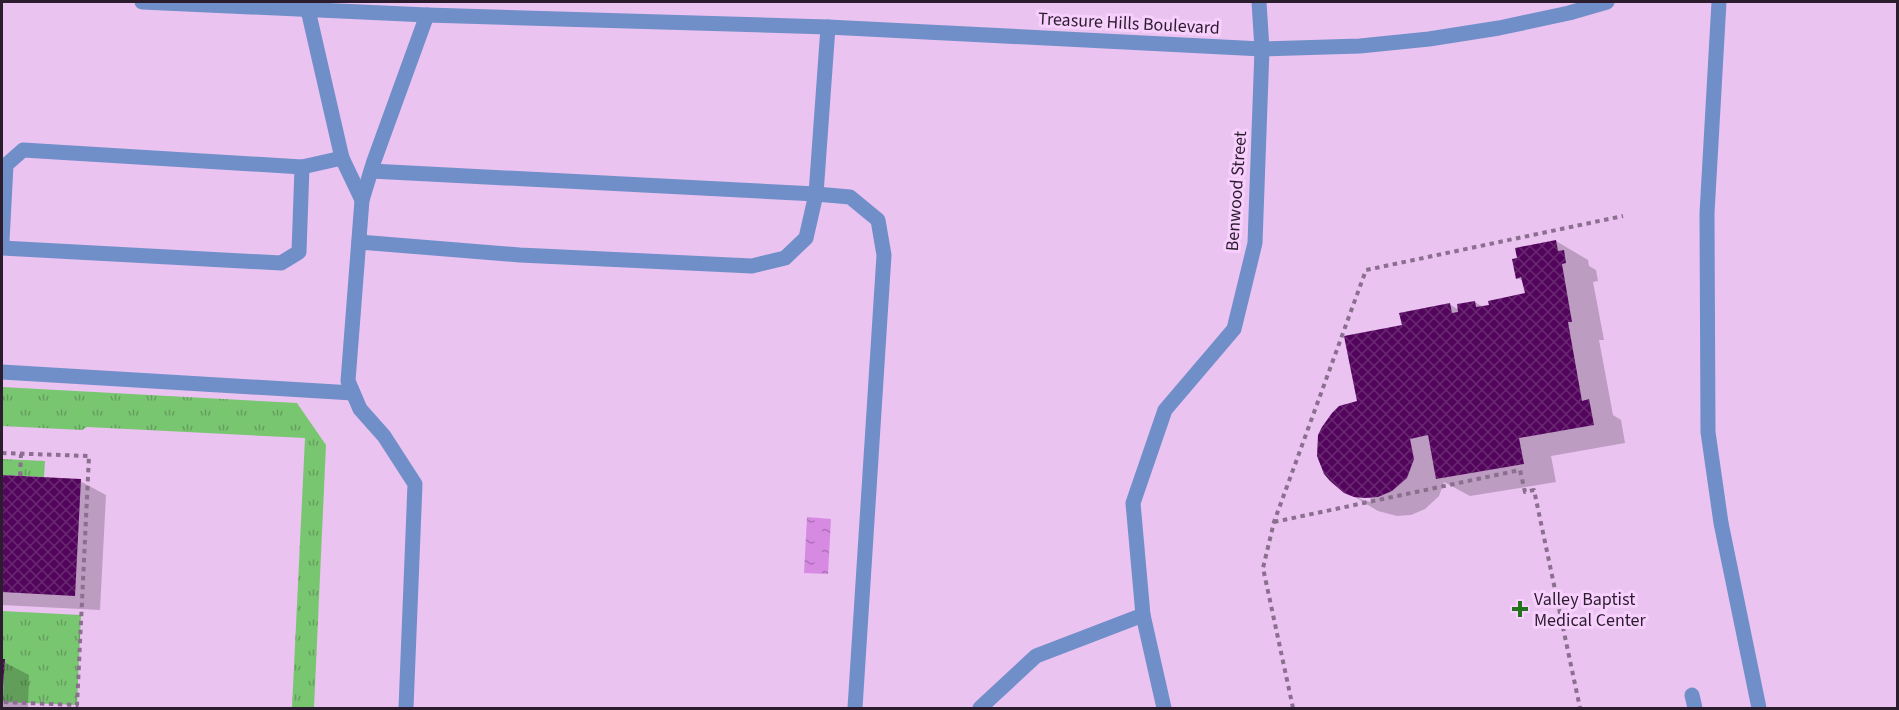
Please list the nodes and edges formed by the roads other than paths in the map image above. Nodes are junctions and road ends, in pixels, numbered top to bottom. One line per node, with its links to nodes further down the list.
1 (142, 2): 6 (street, Treasure Hills Boulevard)
2 (1259, 2): 9 (street, Benwood Street)
3 (1607, 2): 9 (street, Treasure Hills Boulevard)
4 (1719, 2): 25 (street)
5 (355, 7): 6 (street, Treasure Hills Boulevard); 7 (street, Treasure Hills Boulevard)
6 (308, 10): 10 (street)
7 (427, 15): 8 (street, Treasure Hills Boulevard); 12 (street)
8 (828, 27): 9 (street, Treasure Hills Boulevard); 13 (street)
9 (1262, 49): 20 (street, Benwood Street)
10 (342, 158): 11 (street); 14 (street)
11 (302, 167): 15 (street); 17 (street)
12 (371, 171): 13 (street); 14 (street)
13 (816, 194): 16 (street); 22 (street)
14 (362, 200): 16 (street)
15 (2, 241)
16 (359, 242): 19 (street)
17 (2, 248)
18 (2, 372): 19 (street)
19 (353, 393): 21 (street)
20 (1143, 615): 23 (street); 24 (street, Benwood Street)
21 (406, 708)
22 (855, 708)
23 (980, 708)
24 (1164, 708)
25 (1759, 708)

